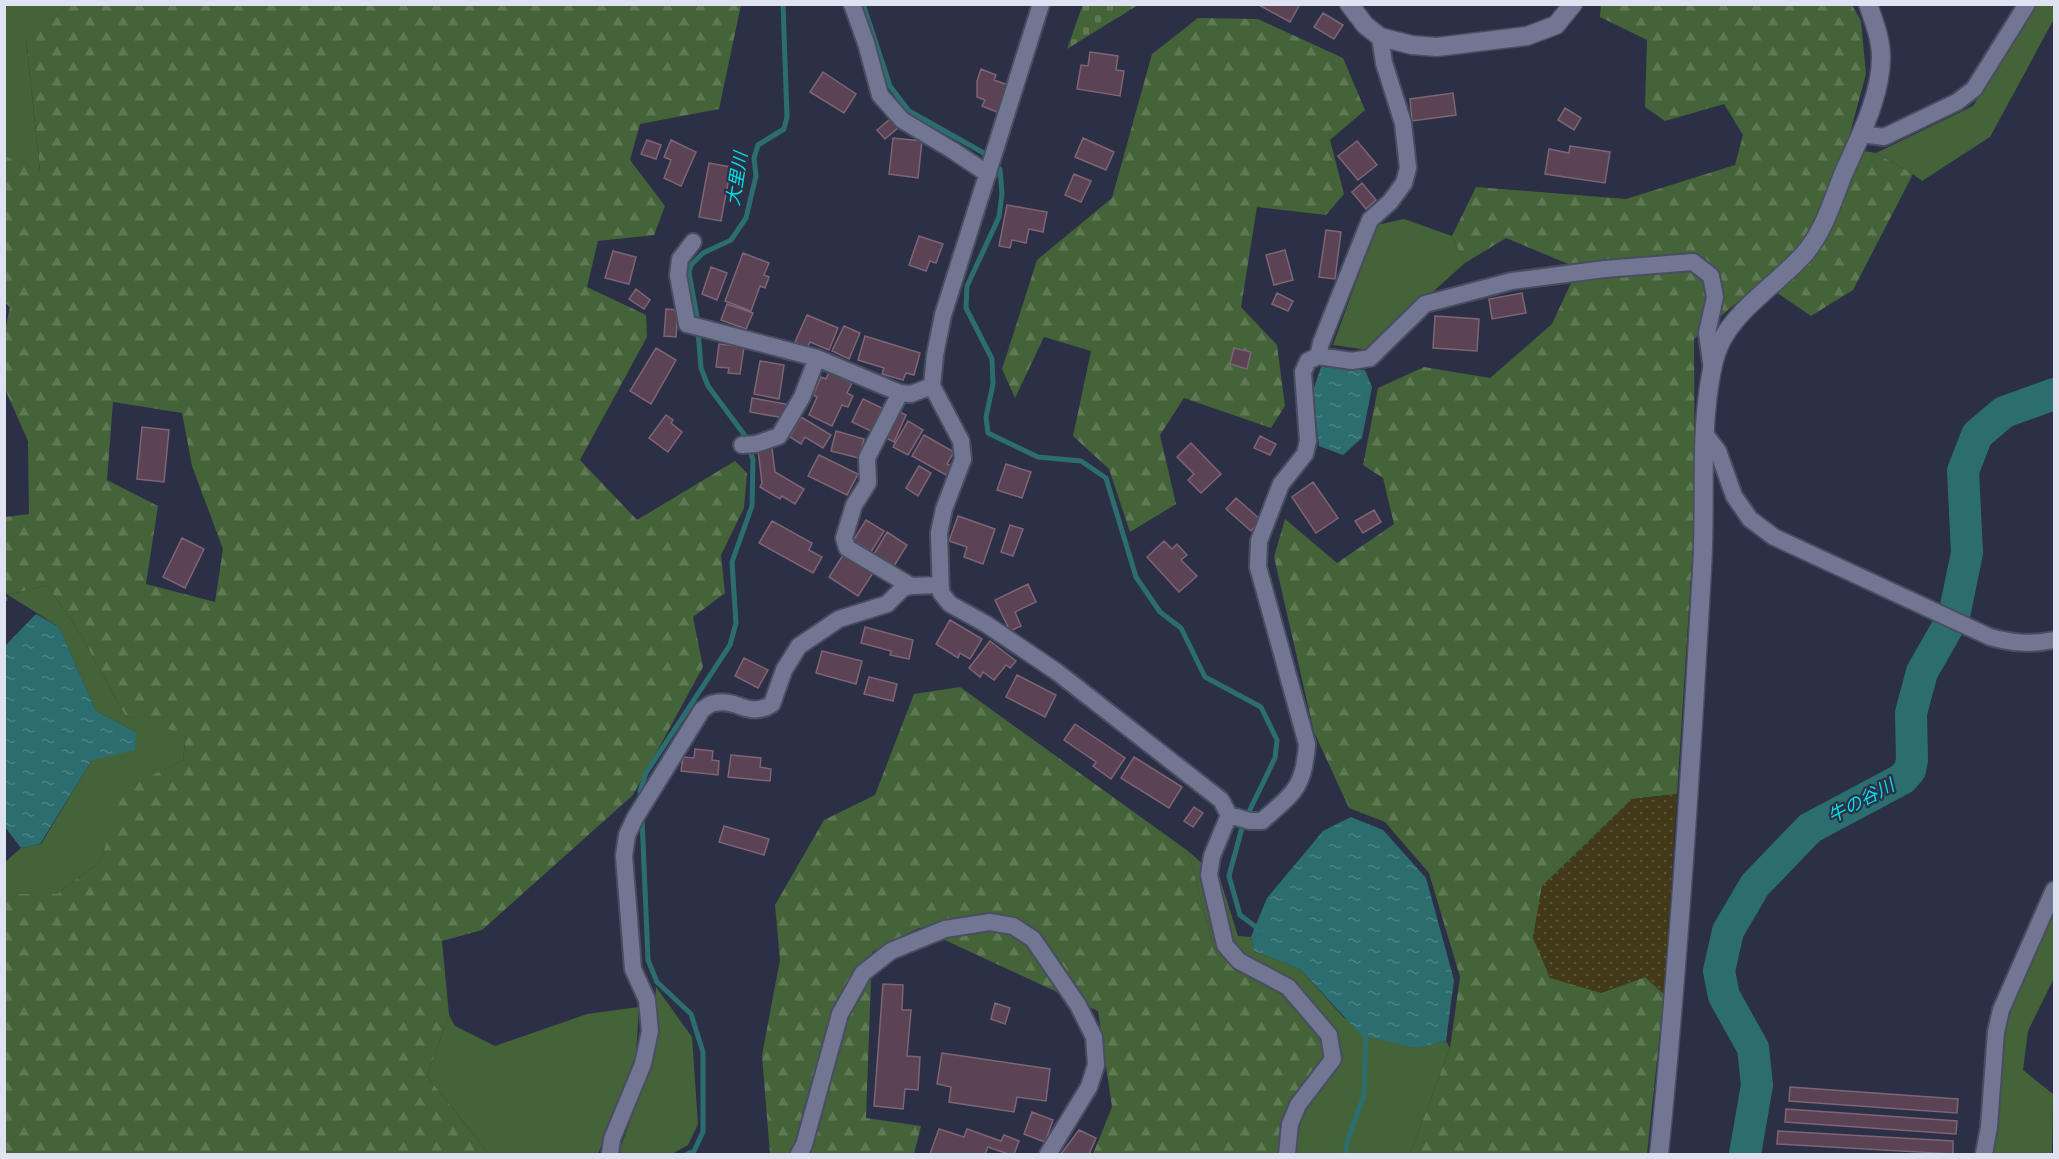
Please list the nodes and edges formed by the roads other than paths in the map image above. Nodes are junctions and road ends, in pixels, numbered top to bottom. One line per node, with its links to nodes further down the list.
1 (852, 4): 9 (street)
2 (1041, 4): 9 (street)
3 (1349, 4): 7 (street)
4 (1573, 4): 7 (street)
5 (1868, 4): 8 (street)
6 (2027, 4): 8 (street)
7 (1380, 37): 11 (street)
8 (1861, 134): 13 (street)
9 (988, 174): 14 (street)
10 (693, 243): 12 (street)
11 (1318, 356): 13 (street); 21 (street)
12 (817, 357): 15 (street); 17 (street)
13 (1712, 370): 16 (street)
14 (932, 386): 15 (street); 18 (street)
15 (900, 393): 19 (street)
16 (1705, 434): 20 (street); 27 (street)
17 (749, 444)
18 (939, 585): 19 (street); 21 (street)
19 (910, 586): 23 (street)
20 (2055, 640)
21 (1239, 818): 26 (street)
22 (2055, 890): 28 (street)
23 (610, 1155)
24 (799, 1155): 25 (street)
25 (1048, 1155)
26 (1287, 1155)
27 (1659, 1155)
28 (1984, 1155)

